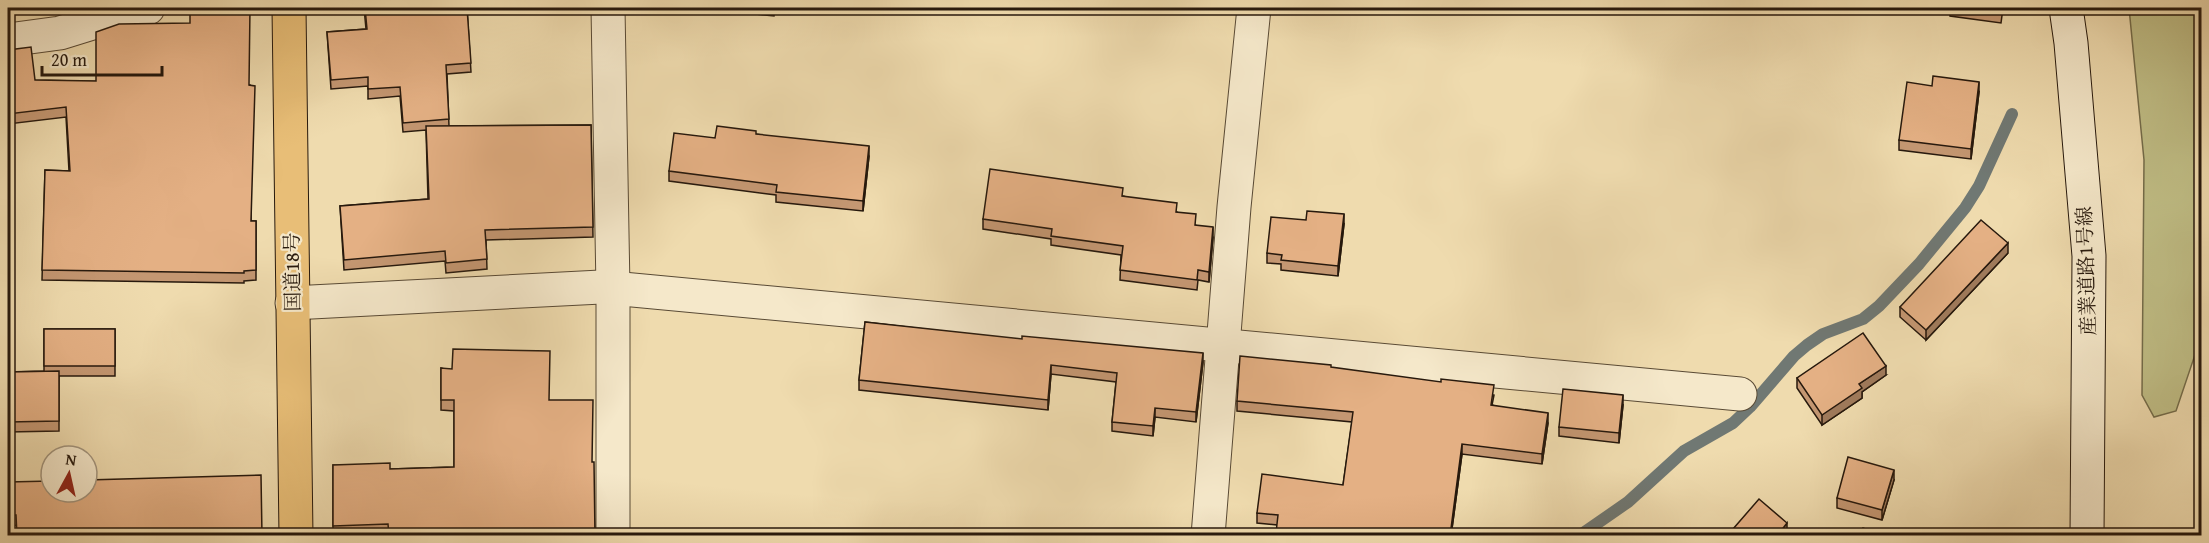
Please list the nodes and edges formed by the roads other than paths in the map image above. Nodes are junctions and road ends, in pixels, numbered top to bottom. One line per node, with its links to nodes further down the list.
1 (148, 8): 6 (street)
2 (289, 8): 8 (highway, 国道18号)
3 (608, 8): 7 (street)
4 (1254, 8): 9 (street)
5 (2066, 8): 14 (street, 産業道路1号線)
6 (8, 40)
7 (613, 289): 8 (street); 9 (street); 12 (street)
8 (292, 303): 11 (highway, 国道18号)
9 (1224, 346): 10 (street); 13 (street)
10 (1740, 394)
11 (296, 536)
12 (613, 536)
13 (1208, 536)
14 (2087, 536)

